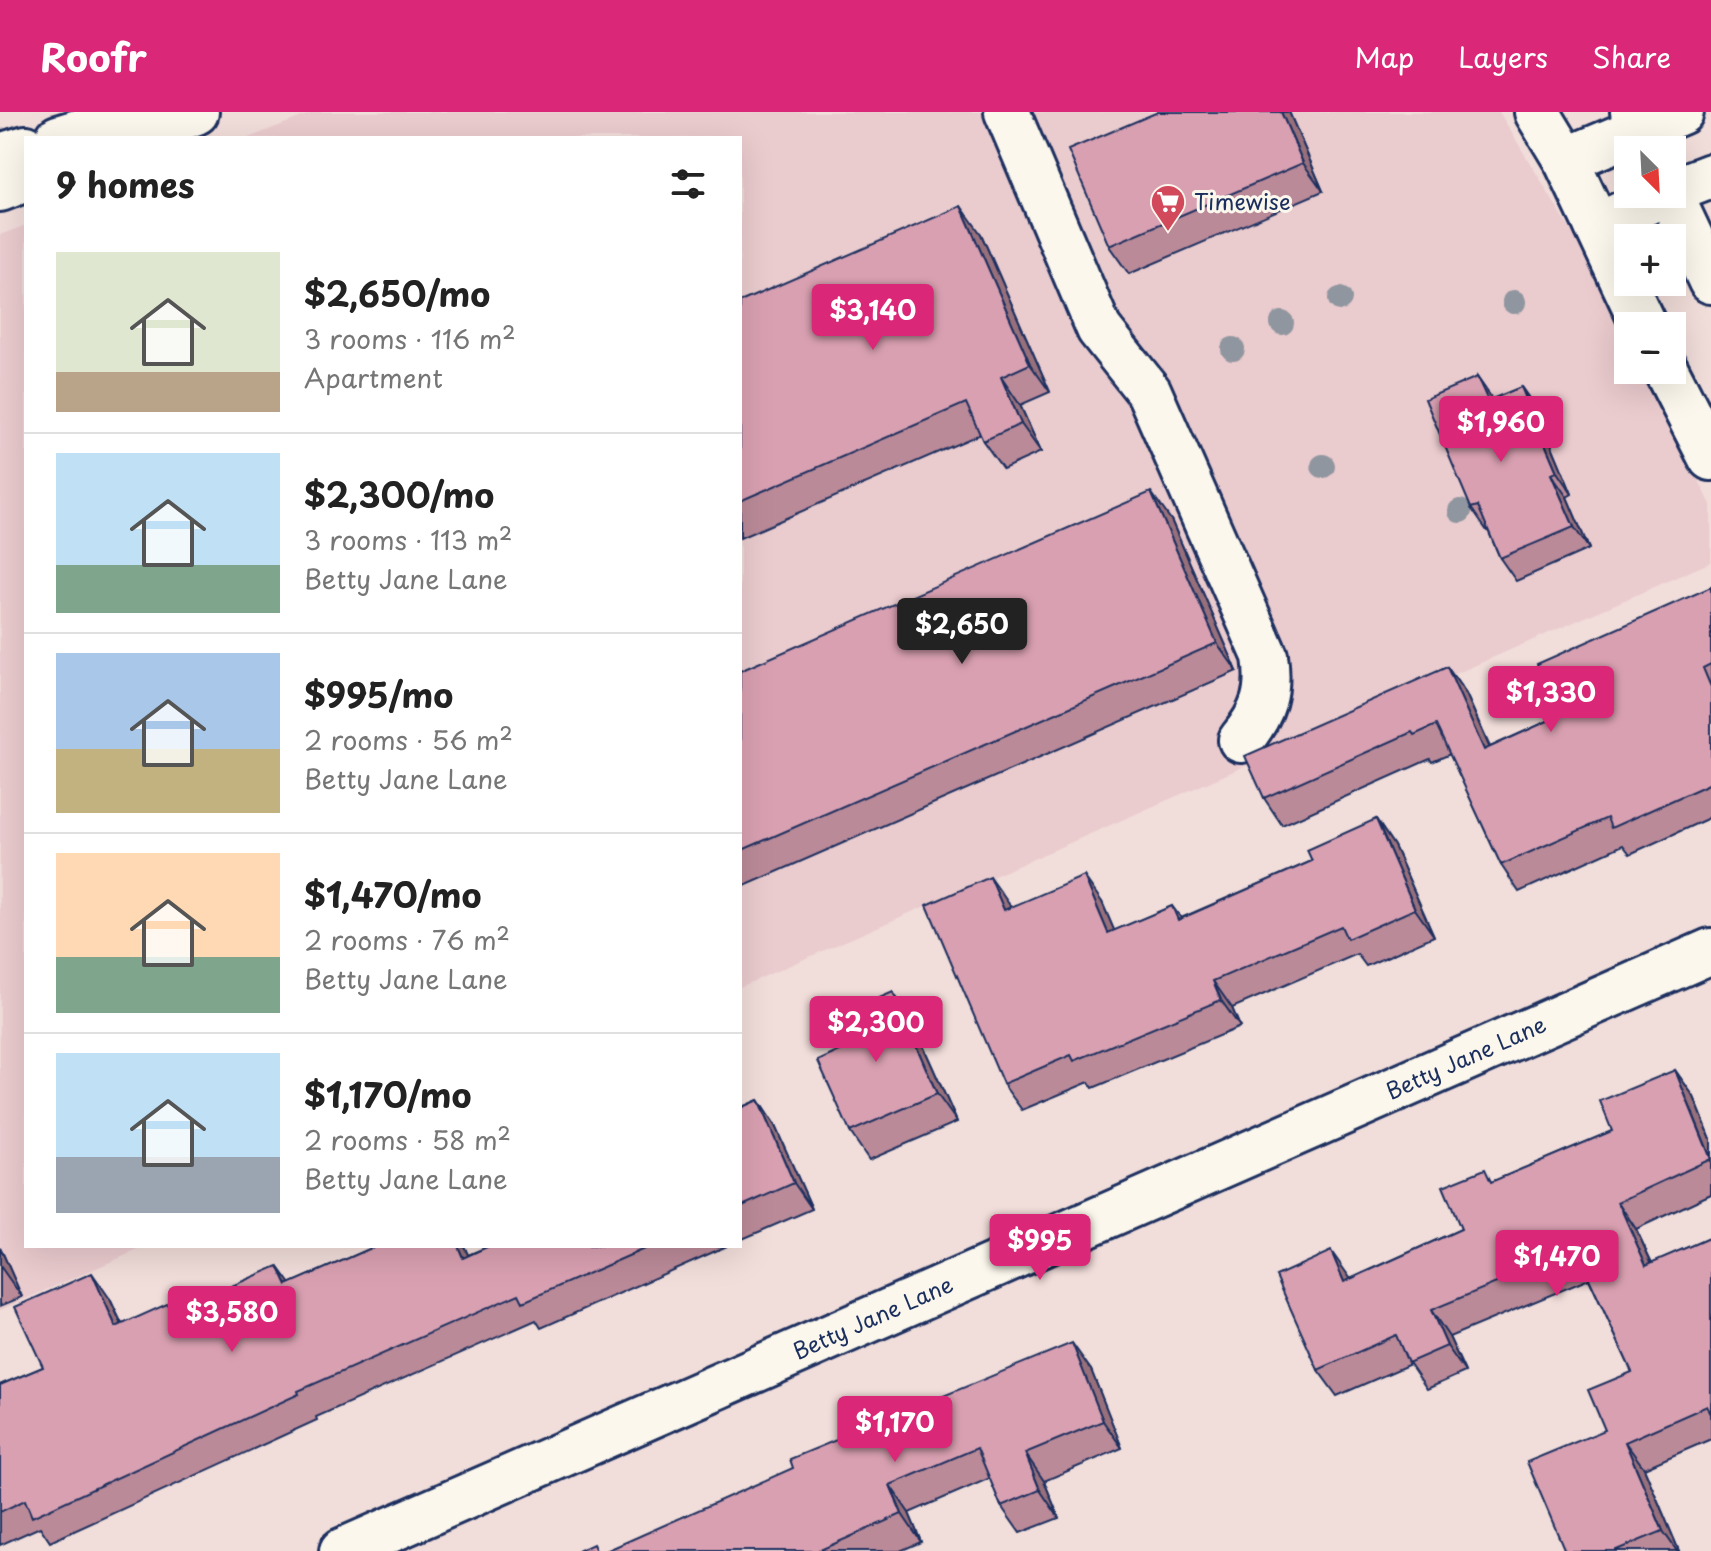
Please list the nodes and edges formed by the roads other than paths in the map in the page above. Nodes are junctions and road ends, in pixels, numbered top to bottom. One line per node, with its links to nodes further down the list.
1 (143, 112): 7 (main road)
2 (196, 112): 8 (main road)
3 (1007, 112): 23 (main road)
4 (1537, 112): 11 (main road)
5 (1681, 112): 6 (main road)
6 (1641, 131): 11 (main road)
7 (65, 136)
8 (135, 136)
9 (24, 149): 10 (main road)
10 (0, 156)
11 (1566, 160): 18 (main road)
12 (1711, 176): 14 (main road)
13 (24, 180): 15 (main road)
14 (1686, 186)
15 (0, 189)
16 (1636, 208): 18 (main road)
17 (1676, 208): 19 (main road)
18 (1597, 226): 20 (main road)
19 (1711, 281)
20 (1637, 312)
21 (1673, 384): 22 (main road)
22 (1711, 458)
23 (1241, 740)
24 (1711, 951): 25 (main road, Betty Jane Lane)
25 (342, 1551)

